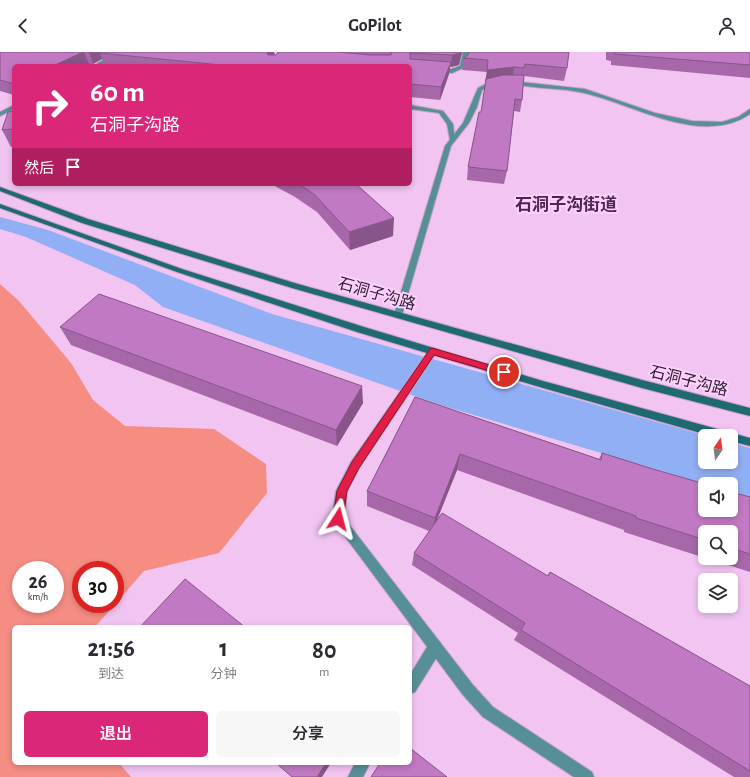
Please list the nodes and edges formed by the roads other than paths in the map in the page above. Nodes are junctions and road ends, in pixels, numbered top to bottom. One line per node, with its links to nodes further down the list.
1 (121, 52): 3 (street)
2 (466, 52): 4 (street)
3 (100, 64)
4 (412, 68)
5 (412, 107): 9 (street)
6 (12, 108): 8 (street)
7 (750, 111): 9 (street)
8 (0, 114)
9 (453, 140): 12 (street)
10 (0, 189): 12 (main road, 石洞子沟路)
11 (0, 206): 13 (main road)
12 (398, 315): 14 (main road, 石洞子沟路)
13 (431, 353): 15 (main road); 18 (street)
14 (750, 412)
15 (701, 429)
16 (738, 439): 17 (main road)
17 (750, 442)
18 (435, 647): 19 (street); 22 (street)
19 (412, 684)
20 (362, 765): 21 (street)
21 (354, 777)
22 (587, 777)

